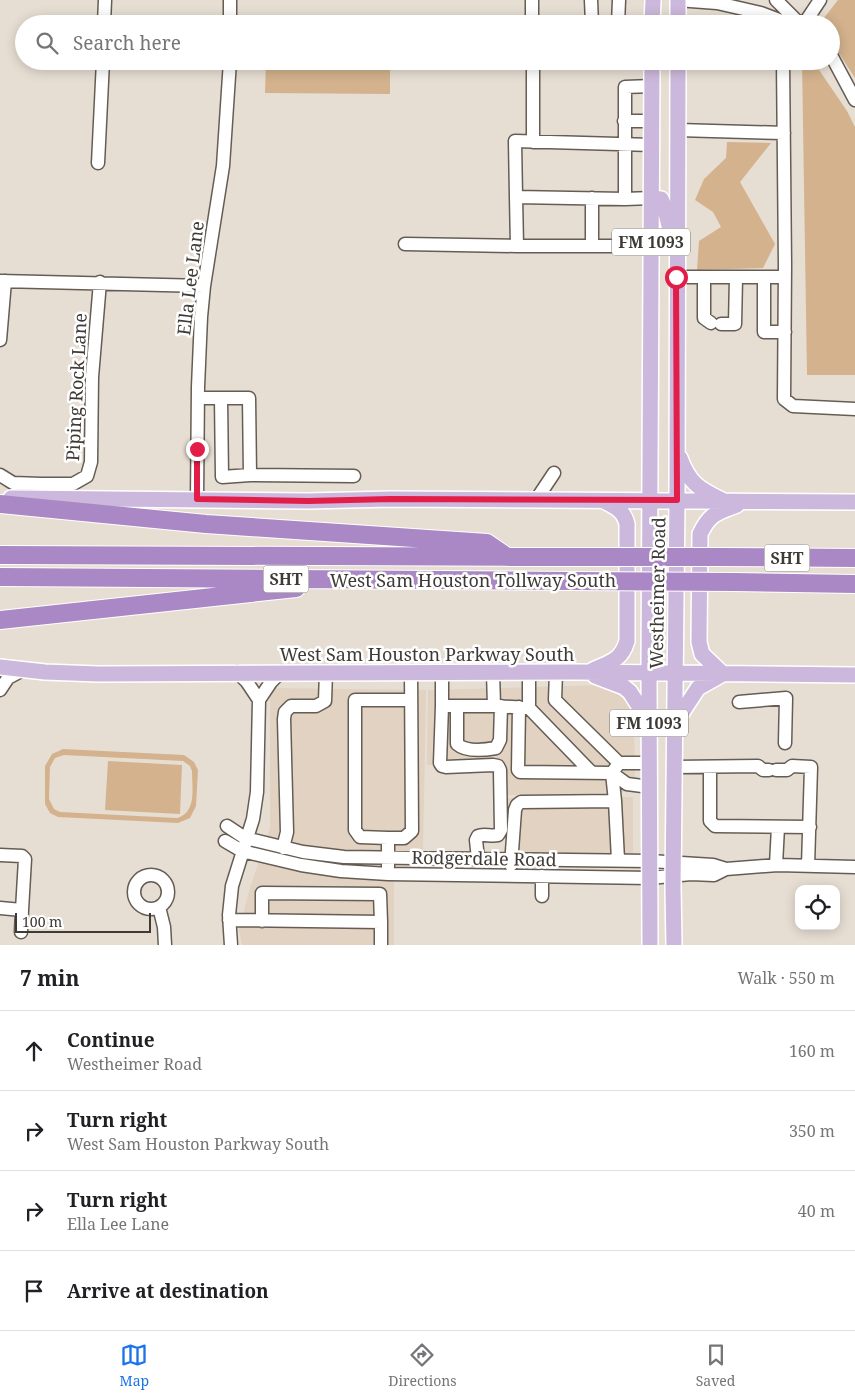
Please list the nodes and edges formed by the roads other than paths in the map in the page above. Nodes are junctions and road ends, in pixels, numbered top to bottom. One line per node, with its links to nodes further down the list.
1 (105, 0): 10 (street)
2 (230, 0): 11 (street)
3 (532, 0): 12 (street)
4 (591, 0): 13 (street)
5 (619, 0): 14 (street)
6 (653, 0): 15 (main road)
7 (678, 0): 16 (main road); 17 (street)
8 (776, 0): 18 (street)
9 (820, 0): 19 (street)
10 (104, 15)
11 (230, 15)
12 (532, 15)
13 (592, 15)
14 (618, 15)
15 (652, 15)
16 (678, 15)
17 (766, 15)
18 (791, 15)
19 (810, 15)
20 (103, 70): 36 (street)
21 (229, 70): 53 (street, Ella Lee Lane)
22 (533, 70): 33 (street)
23 (652, 70): 27 (main road, Westheimer Road / FM 1093)
24 (678, 70): 31 (main road, Westheimer Road / FM 1093)
25 (783, 70): 32 (street)
26 (839, 70): 28 (street)
27 (652, 86): 29 (main road, Westheimer Road / FM 1093); 30 (street)
28 (855, 100)
29 (652, 120): 30 (street); 35 (main road, Westheimer Road / FM 1093)
30 (624, 121): 34 (street)
31 (678, 130): 32 (street); 45 (main road, Westheimer Road / FM 1093)
32 (784, 133): 48 (street)
33 (534, 142): 34 (street); 37 (street)
34 (624, 145): 35 (street); 39 (street)
35 (652, 145): 40 (main road, Westheimer Road / FM 1093)
36 (98, 163)
37 (516, 197): 38 (street); 42 (street)
38 (592, 198): 39 (street); 43 (street)
39 (625, 198): 40 (street)
40 (652, 198): 44 (main road, Westheimer Road / FM 1093); 45 (main road)
41 (405, 244): 42 (street)
42 (517, 246): 43 (street)
43 (592, 246): 44 (street)
44 (651, 246): 68 (main road, Westheimer Road / FM 1093)
45 (676, 253): 46 (main road, Westheimer Road / FM 1093)
46 (676, 277): 49 (street); 59 (main road, Westheimer Road / FM 1093)
47 (764, 277): 48 (street); 50 (street); 54 (street)
48 (785, 277): 54 (street)
49 (704, 278): 50 (street); 50 (street)
50 (736, 278)
51 (2, 281): 52 (street); 55 (street)
52 (100, 282): 53 (street); 61 (street, Piping Rock Lane)
53 (204, 286): 56 (street, Ella Lee Lane)
54 (785, 332): 58 (street)
55 (0, 340)
56 (198, 398): 57 (street); 65 (street, Ella Lee Lane)
57 (221, 398): 62 (street); 62 (street)
58 (855, 409)
59 (677, 451): 69 (main road, Westheimer Road / FM 1093); 70 (main road)
60 (554, 473): 66 (street)
61 (0, 475)
62 (250, 475): 63 (street)
63 (354, 476)
64 (0, 498): 65 (main road)
65 (197, 499): 66 (main road)
66 (536, 500): 67 (main road)
67 (601, 500): 68 (main road); 91 (main road)
68 (650, 500): 69 (main road); 92 (main road, Westheimer Road / FM 1093)
69 (677, 500): 70 (main road); 93 (main road, Westheimer Road / FM 1093)
70 (726, 502): 71 (main road)
71 (746, 502): 72 (main road); 94 (main road)
72 (855, 502)
73 (0, 504): 75 (highway)
74 (0, 555): 75 (highway, West Sam Houston Tollway South / SHT)
75 (507, 556): 76 (highway, West Sam Houston Tollway South / SHT, bridge)
76 (855, 558)
77 (0, 577): 78 (highway, West Sam Houston Tollway South / SHT)
78 (376, 580): 79 (highway, West Sam Houston Tollway South / SHT, bridge); 80 (highway)
79 (855, 584)
80 (0, 620)
81 (0, 668): 82 (main road, West Sam Houston Parkway South)
82 (23, 670): 83 (main road, West Sam Houston Parkway South); 96 (street)
83 (237, 672): 84 (main road, West Sam Houston Parkway South); 97 (street)
84 (281, 672): 85 (main road, West Sam Houston Parkway South); 97 (street)
85 (326, 672): 86 (main road, West Sam Houston Parkway South); 122 (street)
86 (411, 672): 87 (main road, West Sam Houston Parkway South); 98 (street)
87 (442, 672): 88 (main road, West Sam Houston Parkway South); 100 (street)
88 (493, 672): 89 (main road, West Sam Houston Parkway South); 102 (street)
89 (529, 672): 90 (main road, West Sam Houston Parkway South); 103 (street)
90 (556, 672): 91 (main road, West Sam Houston Parkway South); 111 (street)
91 (587, 673): 92 (main road, West Sam Houston Parkway South); 104 (main road)
92 (649, 673): 93 (main road, West Sam Houston Parkway South); 104 (main road, Westheimer Road / FM 1093)
93 (675, 673): 94 (main road, West Sam Houston Parkway South); 105 (main road, Westheimer Road / FM 1093)
94 (723, 674): 95 (main road, West Sam Houston Parkway South); 105 (main road)
95 (855, 675)
96 (0, 690)
97 (259, 700): 121 (street)
98 (411, 700): 119 (street); 119 (street)
99 (739, 702): 106 (street)
100 (442, 706): 101 (street); 125 (street)
101 (457, 706): 102 (street); 102 (street)
102 (497, 706): 103 (street)
103 (524, 707): 113 (street); 113 (street)
104 (650, 723): 107 (main road, Westheimer Road / FM 1093)
105 (675, 723): 109 (main road, Westheimer Road / FM 1093)
106 (785, 743)
107 (650, 763): 111 (street); 114 (main road, Westheimer Road / FM 1093)
108 (792, 766): 112 (street); 112 (street); 118 (street)
109 (674, 767): 110 (street); 132 (main road, Westheimer Road / FM 1093)
110 (710, 767): 112 (street); 117 (street)
111 (616, 768): 113 (street); 114 (street); 115 (street)
112 (764, 768)
113 (592, 773)
114 (650, 787): 128 (main road, Westheimer Road / FM 1093)
115 (615, 802): 126 (street); 127 (street)
116 (226, 826): 121 (street)
117 (778, 827): 118 (street); 129 (street)
118 (810, 827): 130 (street)
119 (388, 838): 124 (street)
120 (225, 841): 121 (street)
121 (244, 844): 122 (street, Rodgerdale Road); 133 (street, Rodgerdale Road); 143 (street)
122 (283, 848): 124 (street, Rodgerdale Road)
123 (0, 855): 142 (street)
124 (388, 859): 125 (street, Rodgerdale Road); 134 (street)
125 (478, 859): 126 (street, Rodgerdale Road)
126 (512, 859): 127 (street, Rodgerdale Road); 135 (street)
127 (618, 860): 128 (street, Rodgerdale Road)
128 (650, 861): 132 (street, Rodgerdale Road); 137 (main road, Westheimer Road / FM 1093)
129 (776, 865): 130 (street, Rodgerdale Road); 132 (street, Rodgerdale Road)
130 (808, 866): 131 (street, Rodgerdale Road)
131 (855, 866)
132 (673, 869): 137 (street, Rodgerdale Road); 151 (main road, Westheimer Road / FM 1093)
133 (346, 871): 134 (street, Rodgerdale Road); 138 (street)
134 (388, 874): 135 (street, Rodgerdale Road)
135 (511, 875): 136 (street, Rodgerdale Road)
136 (542, 876): 137 (street, Rodgerdale Road); 139 (street)
137 (650, 878): 150 (main road, Westheimer Road / FM 1093)
138 (345, 894): 144 (street); 145 (street)
139 (542, 896)
140 (159, 907): 147 (street)
141 (0, 908): 142 (street)
142 (22, 910): 146 (street)
143 (229, 920): 144 (street); 148 (street)
144 (262, 921): 145 (street)
145 (381, 922): 149 (street)
146 (21, 932)
147 (165, 945)
148 (231, 945)
149 (381, 945)
150 (650, 945)
151 (674, 945)

